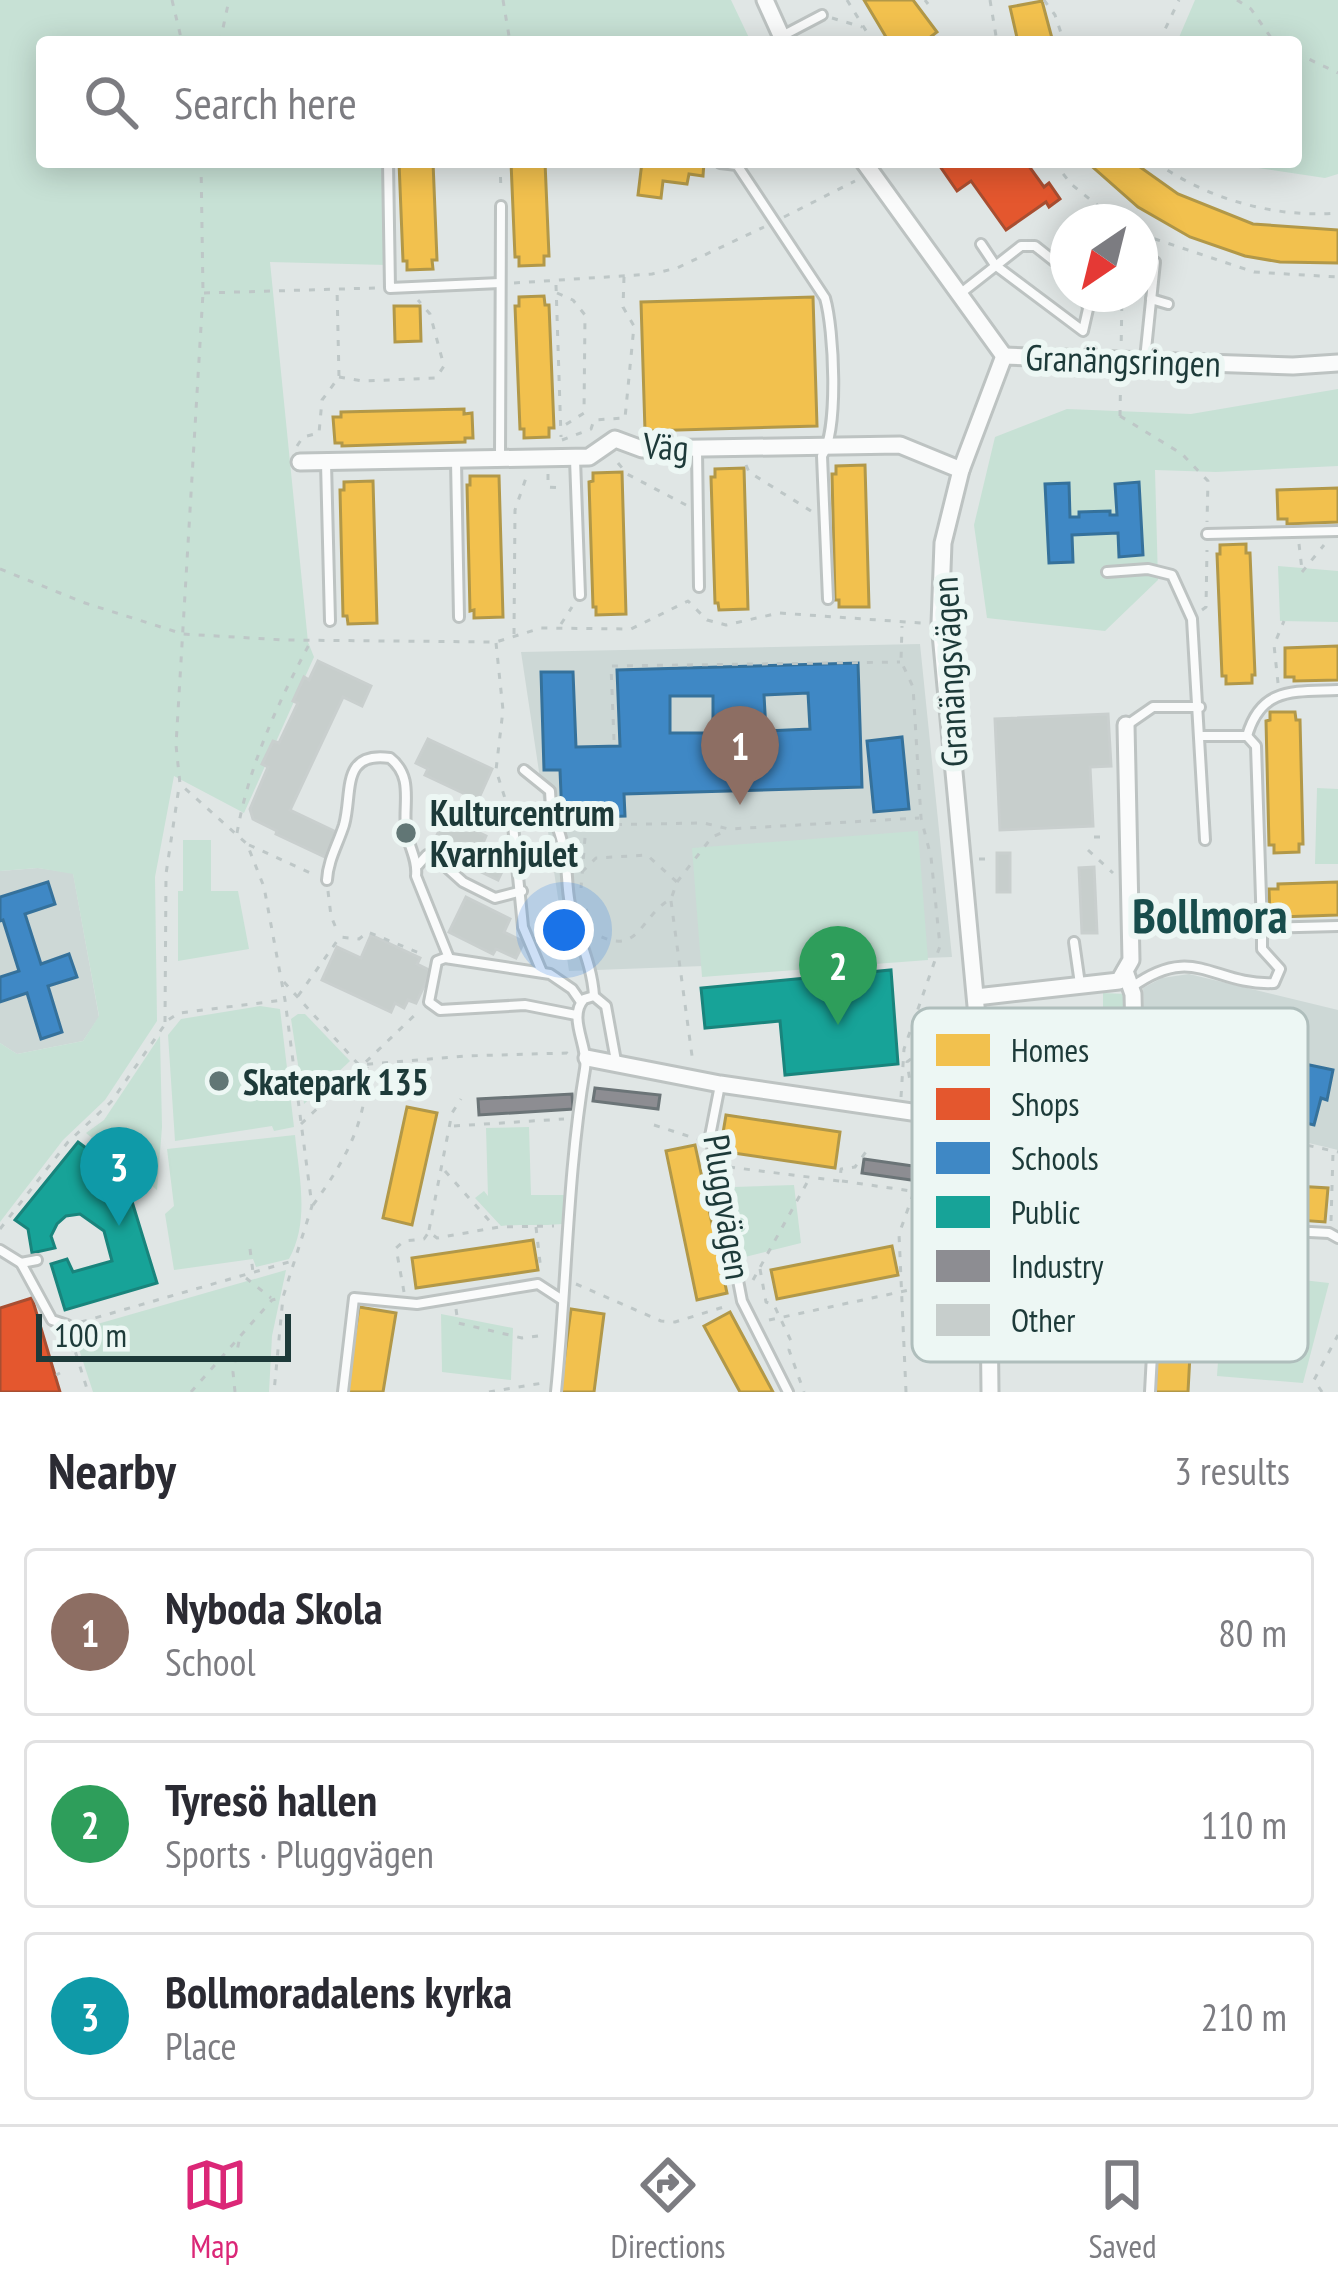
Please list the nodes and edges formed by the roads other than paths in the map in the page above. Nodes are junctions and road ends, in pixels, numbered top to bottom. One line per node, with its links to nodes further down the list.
1 (765, 0): 3 (street)
2 (822, 15): 4 (lane)
3 (781, 36)
4 (787, 36)
5 (388, 168): 12 (lane)
6 (739, 168): 23 (lane)
7 (862, 170): 13 (street, Granängsringen)
8 (501, 206): 12 (lane)
9 (981, 244): 11 (lane)
10 (1050, 258): 11 (lane)
11 (995, 265): 13 (lane); 16 (lane)
12 (500, 283): 26 (lane)
13 (961, 293): 20 (street, Granängsringen)
14 (1158, 301): 15 (lane)
15 (1168, 304)
16 (1050, 307)
17 (1057, 312): 18 (lane)
18 (1087, 312)
19 (1150, 312): 21 (lane)
20 (1004, 356): 21 (street, Granängsringen); 30 (street, Granängsvägen)
21 (1145, 359): 22 (street, Granängsringen)
22 (1338, 363)
23 (828, 447): 24 (street, Väg); 30 (street, Väg); 36 (lane)
24 (697, 449): 25 (street, Väg); 34 (lane)
25 (561, 455): 26 (street, Väg); 35 (lane)
26 (500, 457): 27 (street, Väg)
27 (456, 460): 29 (street, Väg); 37 (lane)
28 (300, 462): 29 (street, Väg)
29 (326, 462): 38 (lane)
30 (961, 470): 58 (street, Granängsvägen)
31 (1338, 531): 32 (lane)
32 (1207, 534)
33 (1107, 572): 40 (lane)
34 (699, 587)
35 (580, 595)
36 (828, 599)
37 (459, 617)
38 (330, 622)
39 (1338, 690): 43 (lane)
40 (1200, 707): 41 (lane); 42 (lane)
41 (1126, 725): 55 (street)
42 (1200, 736): 43 (lane); 46 (lane)
43 (1247, 736): 51 (lane)
44 (524, 770): 57 (lane)
45 (514, 824): 49 (lane)
46 (1205, 840)
47 (418, 865): 48 (lane); 49 (lane); 53 (lane)
48 (327, 880)
49 (523, 891): 54 (lane)
50 (1338, 926): 51 (lane)
51 (1262, 928): 55 (lane)
52 (1074, 942): 56 (lane)
53 (449, 958): 54 (lane); 62 (lane)
54 (543, 973): 59 (lane)
55 (1128, 980): 56 (street); 61 (street)
56 (1080, 986): 58 (street)
57 (594, 996): 59 (lane); 63 (lane)
58 (976, 997): 60 (street, Granängsvägen)
59 (581, 1002): 62 (lane)
60 (977, 1008)
61 (1130, 1008)
62 (576, 1016): 64 (lane)
63 (616, 1062): 64 (street, Pluggvägen); 65 (street, Pluggvägen)
64 (586, 1063): 70 (lane)
65 (720, 1084): 66 (street, Pluggvägen); 76 (lane, Pluggvägen)
66 (912, 1112)
67 (0, 1250): 69 (lane)
68 (38, 1260): 69 (lane)
69 (21, 1263): 71 (lane)
70 (561, 1299): 74 (lane); 75 (lane)
71 (67, 1325)
72 (990, 1362): 77 (street, Granängsvägen)
73 (1152, 1362): 78 (lane)
74 (556, 1388)
75 (343, 1392)
76 (788, 1392)
77 (990, 1392)
78 (1150, 1392)

